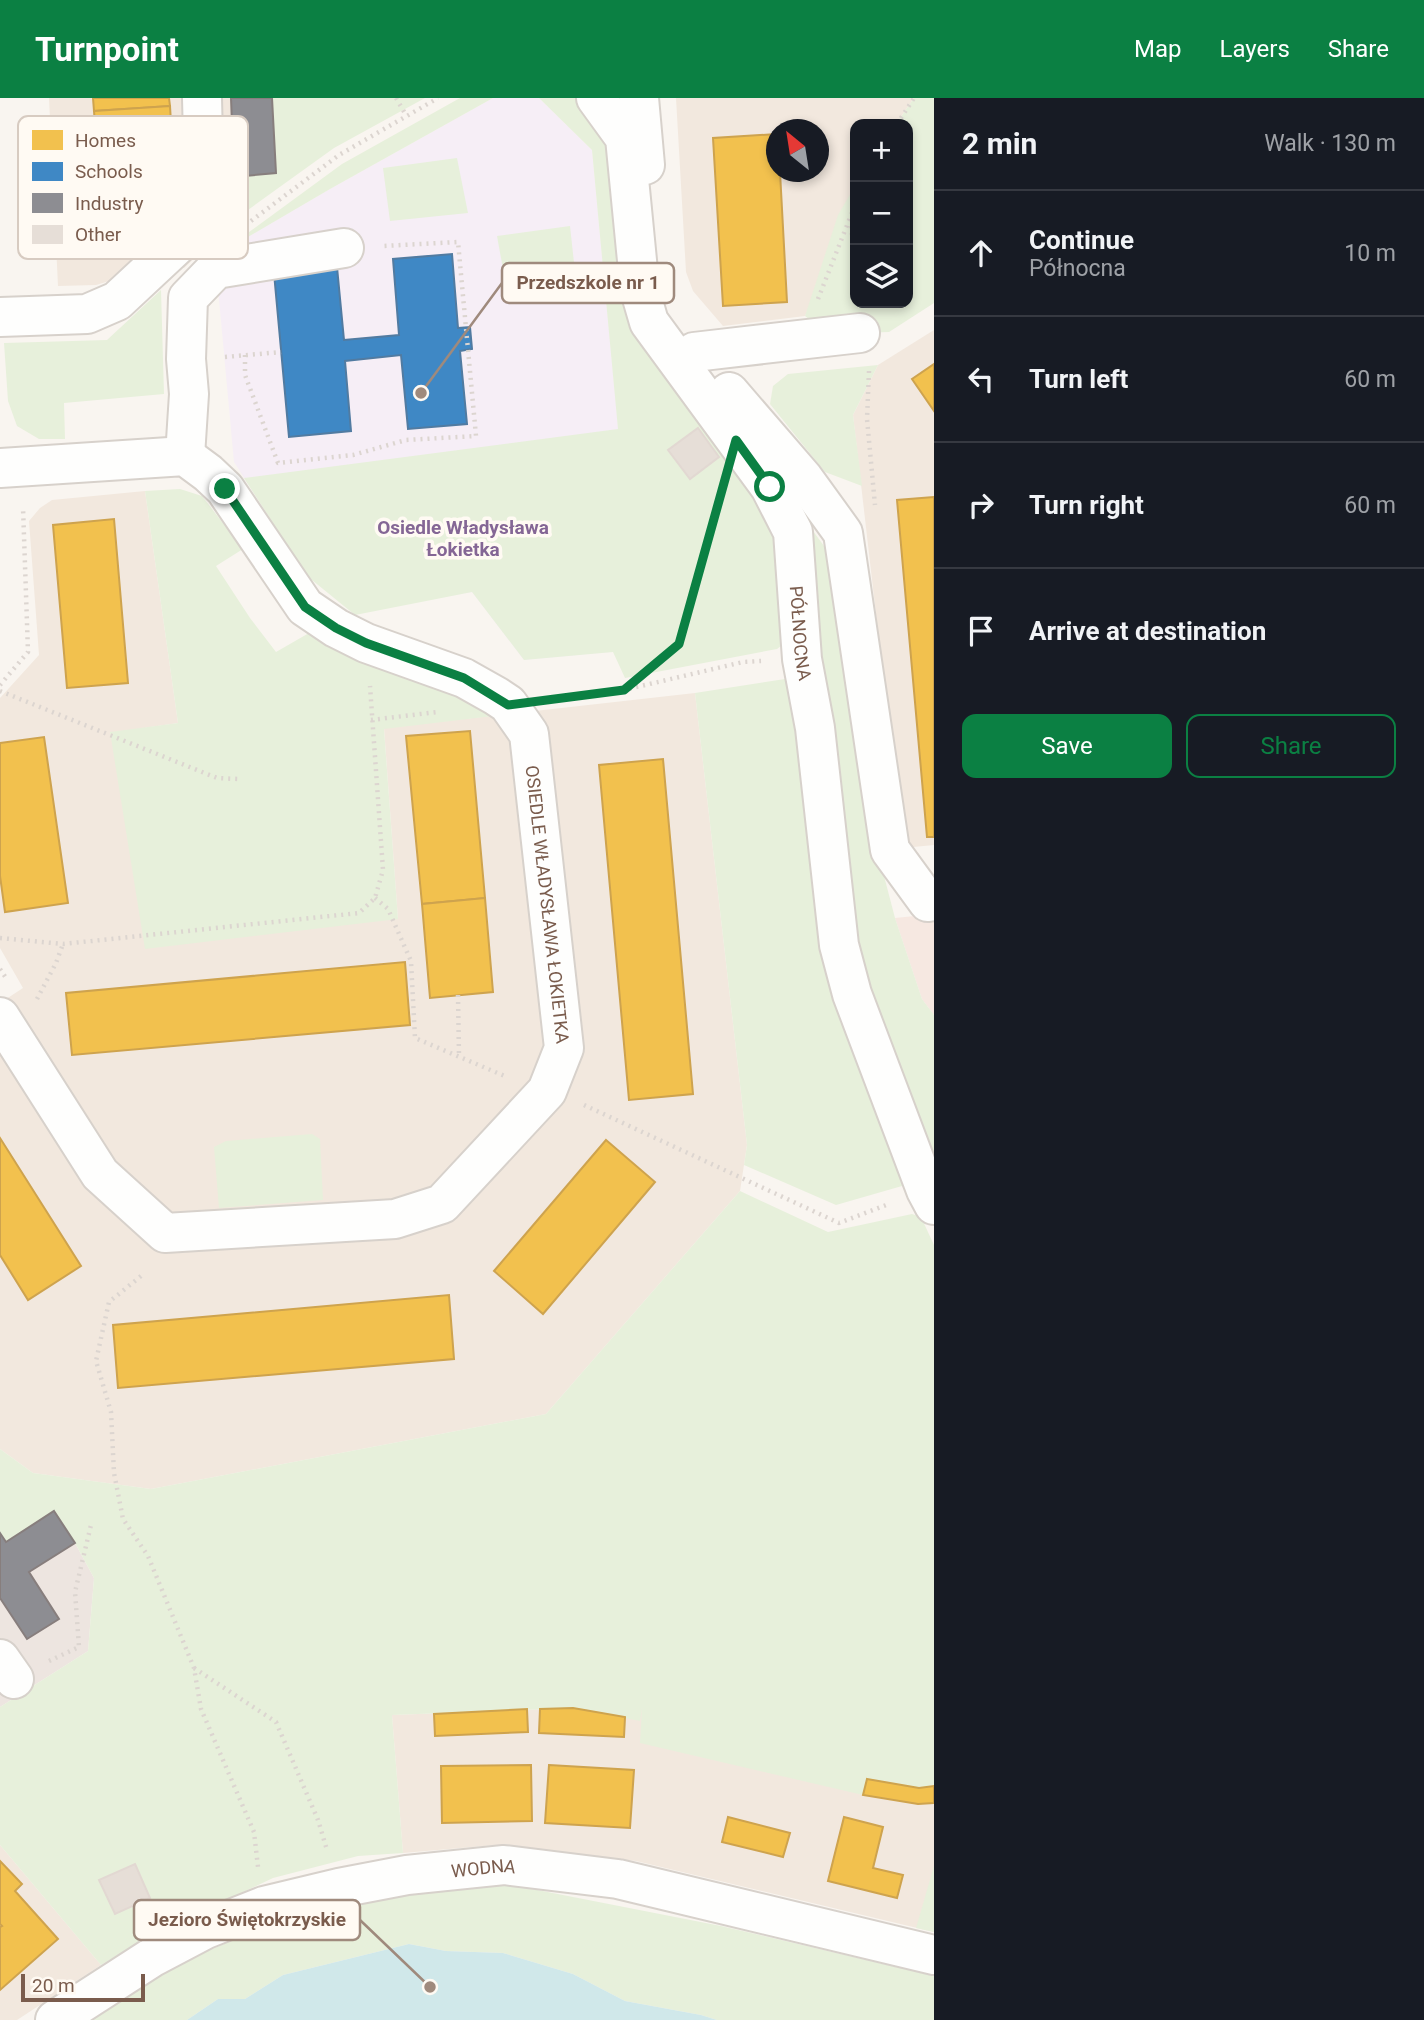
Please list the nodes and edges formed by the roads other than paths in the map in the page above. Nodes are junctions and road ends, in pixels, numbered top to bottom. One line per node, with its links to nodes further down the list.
1 (202, 98): 4 (street)
2 (596, 98): 14 (street, PÓŁNOCNA)
3 (639, 98): 9 (street)
4 (202, 116)
5 (344, 248): 10 (street)
6 (162, 259): 7 (street)
7 (0, 317)
8 (860, 334): 9 (street)
9 (694, 352): 12 (street)
10 (185, 456): 11 (street); 13 (street, OSIEDLE WŁADYSŁAWA ŁOKIETKA)
11 (0, 468)
12 (934, 901)
13 (17, 1011)
14 (930, 1197)
15 (934, 1955): 16 (street, WODNA)
16 (55, 2020)

